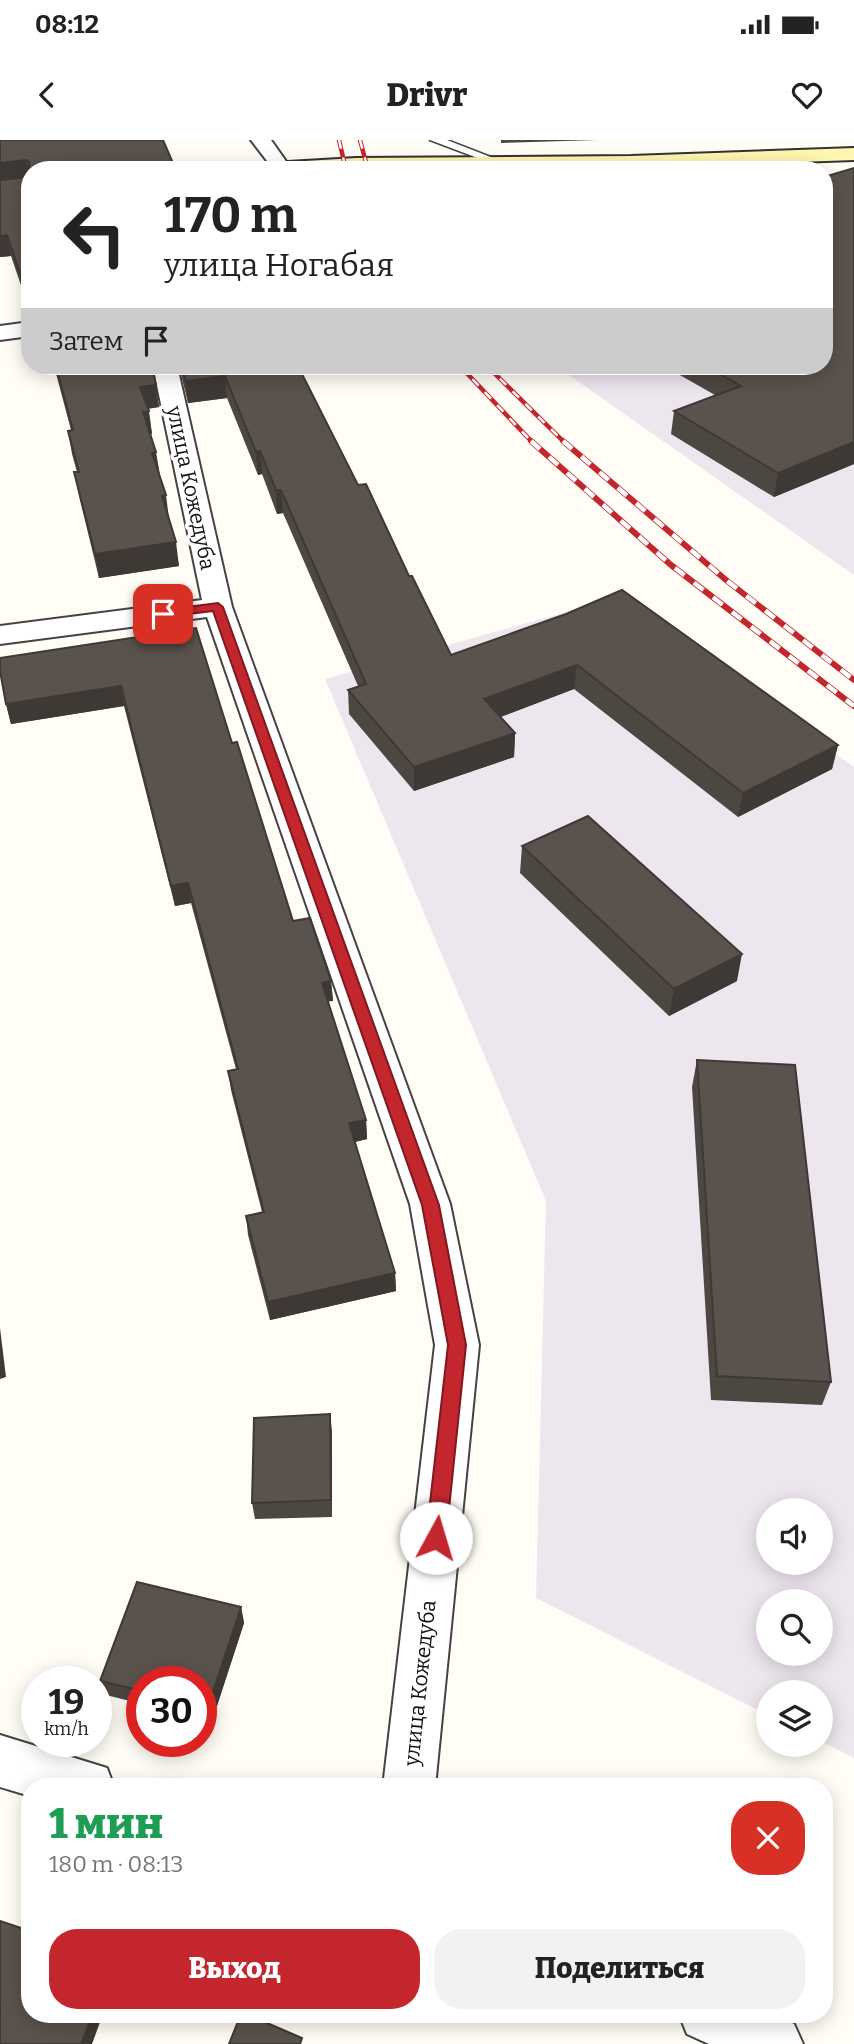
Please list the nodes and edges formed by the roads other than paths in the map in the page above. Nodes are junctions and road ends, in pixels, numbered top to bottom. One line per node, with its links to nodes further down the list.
1 (261, 140): 4 (street)
2 (436, 140): 5 (lane)
3 (854, 155): 6 (street)
4 (278, 161)
5 (494, 161)
6 (663, 161)
7 (21, 330): 8 (street)
8 (0, 333)
9 (166, 375): 10 (street, улица Кожедуба)
10 (218, 607): 11 (street); 14 (street, улица Кожедуба)
11 (0, 635)
12 (0, 1761): 13 (street)
13 (58, 1778)
14 (410, 1778)
15 (727, 2023): 16 (street)
16 (774, 2044)

